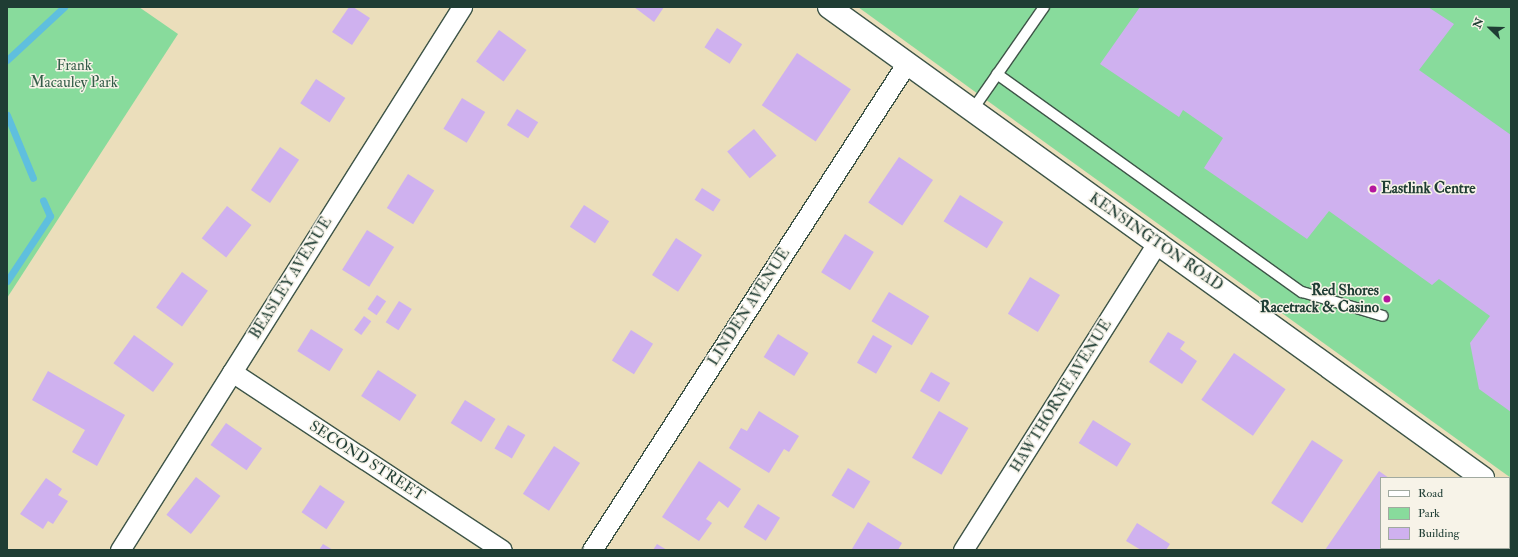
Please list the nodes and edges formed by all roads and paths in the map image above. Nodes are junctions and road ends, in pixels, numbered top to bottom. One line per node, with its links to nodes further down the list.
1 (462, 7): 9 (street, BEASLEY AVENUE)
2 (829, 7): 4 (street, KENSINGTON ROAD)
3 (1044, 7): 5 (lane)
4 (906, 64): 6 (street, KENSINGTON ROAD); 13 (street, LINDEN AVENUE)
5 (997, 74): 6 (lane); 8 (lane)
6 (971, 112): 7 (street, KENSINGTON ROAD)
7 (1158, 242): 10 (street, KENSINGTON ROAD); 14 (street, HAWTHORNE AVENUE)
8 (1383, 316)
9 (232, 372): 11 (street, BEASLEY AVENUE); 12 (street, SECOND STREET)
10 (1482, 477)
11 (120, 550)
12 (502, 550)
13 (592, 550)
14 (963, 550)

